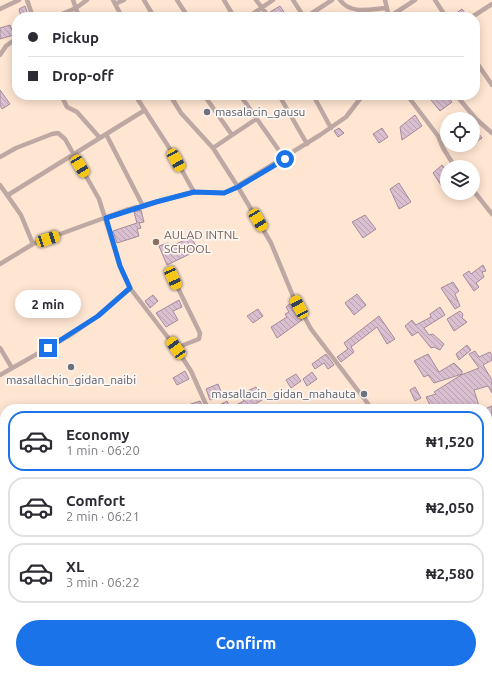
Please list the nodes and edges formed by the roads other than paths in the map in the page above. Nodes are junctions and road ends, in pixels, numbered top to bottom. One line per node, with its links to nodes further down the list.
1 (19, 0): 22 (street)
2 (27, 0): 23 (street)
3 (73, 0): 20 (street)
4 (87, 0): 20 (street)
5 (124, 0): 17 (street)
6 (144, 0): 27 (street)
7 (177, 0): 28 (street)
8 (224, 0): 29 (street)
9 (256, 0): 19 (street)
10 (273, 0): 19 (street)
11 (293, 0): 32 (street)
12 (332, 0): 33 (street)
13 (340, 0): 21 (street)
14 (385, 0): 21 (street)
15 (415, 0): 35 (street)
16 (434, 0): 36 (street)
17 (114, 2): 26 (street)
18 (492, 4): 37 (street)
19 (262, 7): 30 (street); 31 (street)
20 (76, 8): 24 (street); 25 (street)
21 (386, 8): 34 (street)
22 (0, 9)
23 (31, 12)
24 (67, 12)
25 (77, 12)
26 (119, 12)
27 (151, 12)
28 (185, 12)
29 (231, 12)
30 (255, 12)
31 (266, 12)
32 (301, 12)
33 (313, 12)
34 (387, 12)
35 (397, 12)
36 (442, 12)
37 (480, 12)
38 (12, 42): 39 (street)
39 (0, 55)
40 (480, 67): 41 (street)
41 (492, 85)
42 (64, 100): 58 (street)
43 (138, 100): 52 (street)
44 (173, 100): 60 (street)
45 (208, 100): 57 (street)
46 (243, 100): 53 (street)
47 (282, 100): 59 (street)
48 (316, 100): 54 (street)
49 (358, 100): 54 (street)
50 (411, 100): 64 (street)
51 (460, 100): 55 (street)
52 (144, 110): 56 (street); 67 (street)
53 (256, 119): 57 (street); 63 (street)
54 (331, 128): 59 (street)
55 (492, 133)
56 (106, 134): 58 (street); 71 (street)
57 (232, 134): 60 (street)
58 (100, 138): 61 (street)
59 (307, 144): 63 (street)
60 (213, 148): 66 (street)
61 (74, 155): 62 (street); 68 (street); 73 (street)
62 (0, 157)
63 (285, 159): 66 (street)
64 (451, 160)
65 (0, 186): 68 (street)
66 (238, 187): 67 (street); 83 (street)
67 (194, 192): 71 (street)
68 (7, 193): 69 (street); 74 (street)
69 (0, 194)
70 (480, 199): 72 (street)
71 (143, 206): 73 (street)
72 (492, 214)
73 (106, 218): 74 (street); 77 (street)
74 (33, 244): 75 (street)
75 (0, 264)
76 (173, 278): 79 (street)
77 (130, 288): 79 (street); 80 (street)
78 (0, 348): 80 (street)
79 (176, 348): 82 (street)
80 (12, 368): 81 (street)
81 (0, 375)
82 (206, 404)
83 (368, 404)

